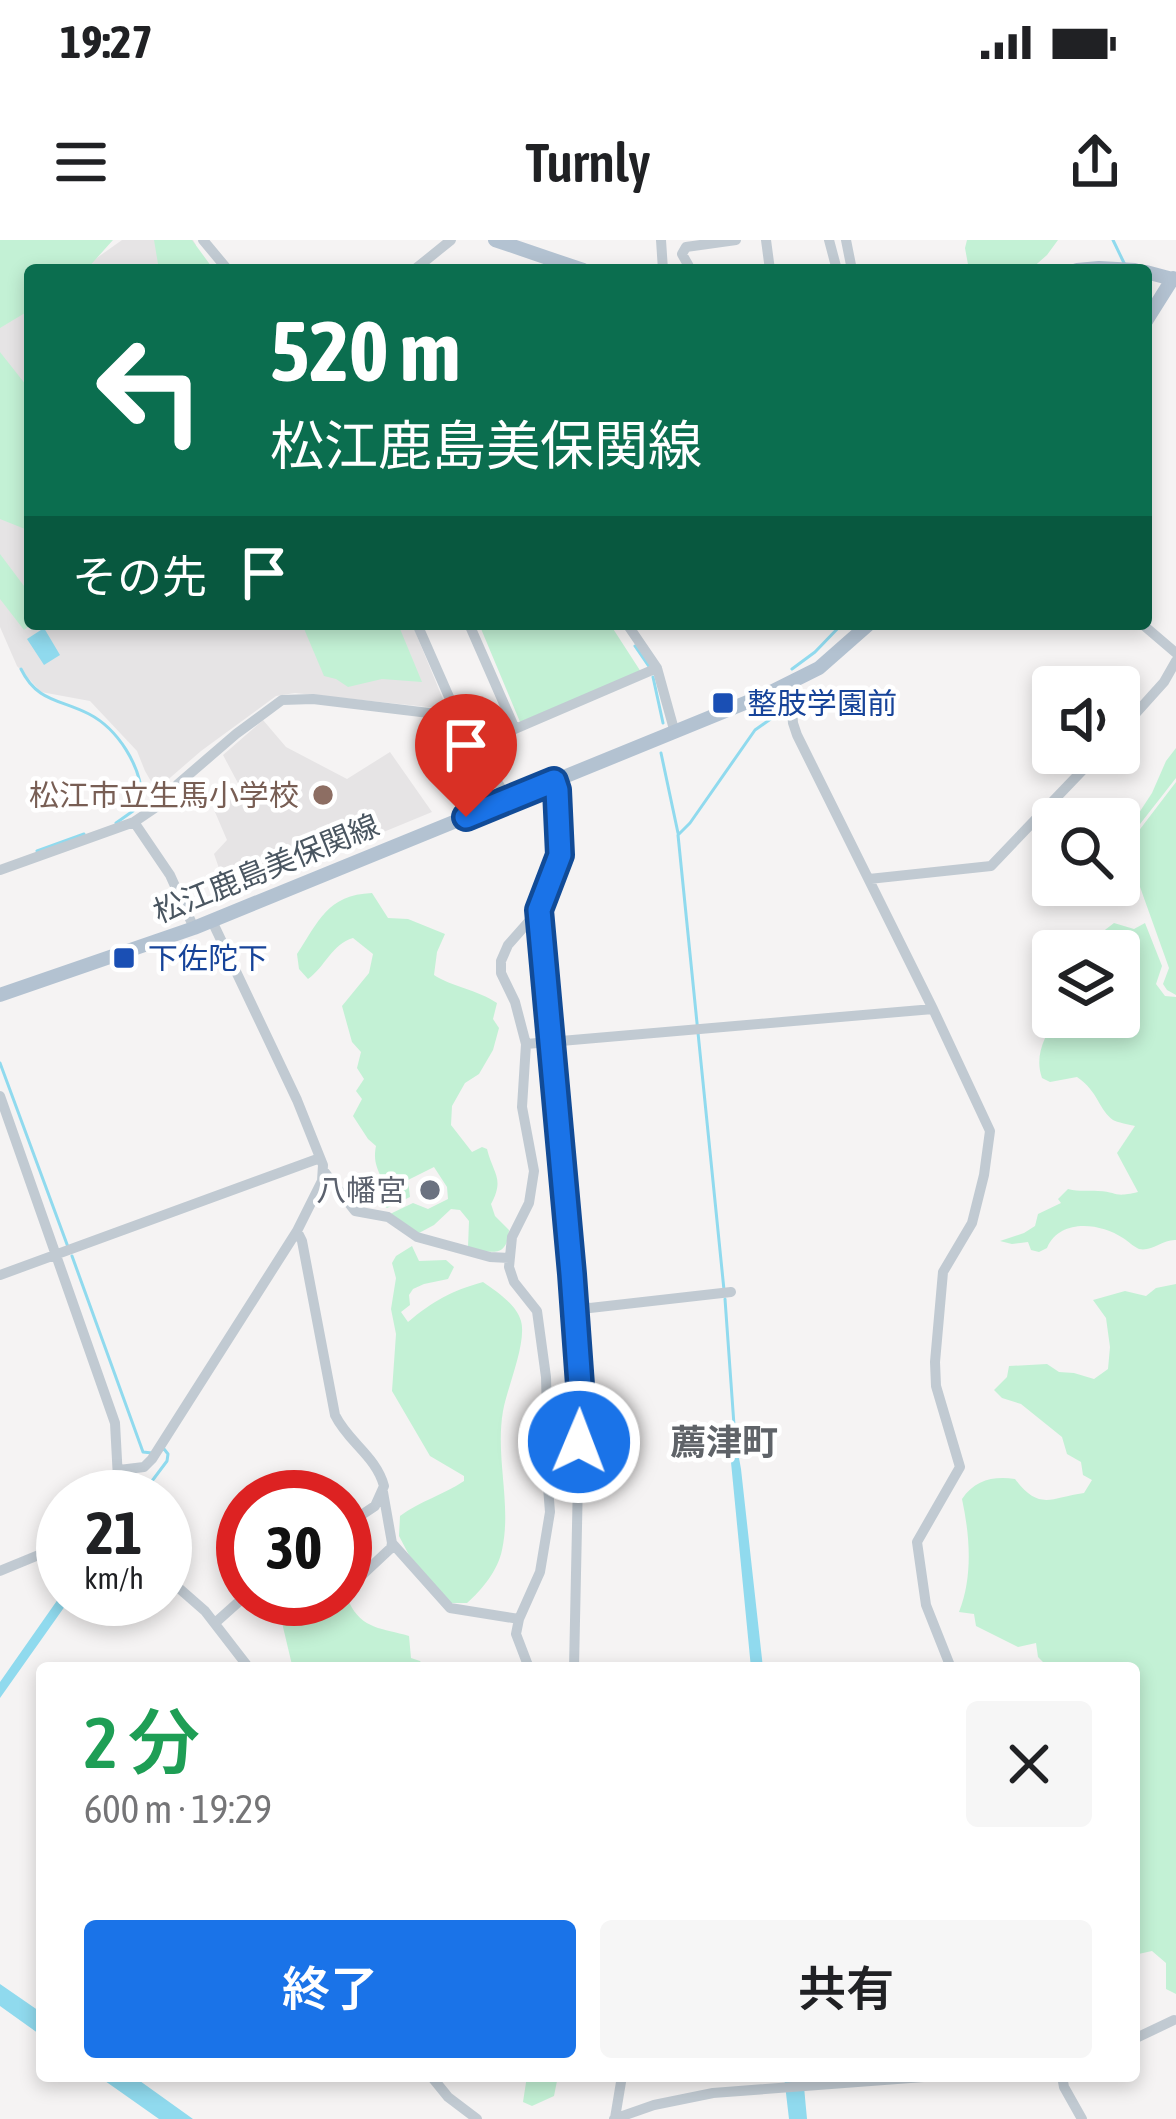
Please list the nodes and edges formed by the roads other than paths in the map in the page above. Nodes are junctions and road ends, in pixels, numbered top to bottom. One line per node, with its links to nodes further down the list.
1 (203, 240): 5 (street)
2 (451, 240): 6 (street)
3 (495, 240): 7 (main road)
4 (736, 240): 8 (street)
5 (223, 264)
6 (421, 264)
7 (553, 264)
8 (688, 264)
9 (1175, 277): 10 (main road)
10 (1152, 312)
11 (421, 630): 20 (street)
12 (472, 630): 21 (street)
13 (630, 630): 17 (street)
14 (861, 630): 18 (main road, 松江鹿島美保関線)
15 (1148, 630): 16 (street)
16 (1176, 657): 19 (street)
17 (653, 670): 21 (street); 22 (street)
18 (790, 685): 22 (main road, 松江鹿島美保関線); 29 (street)
19 (1140, 709)
20 (454, 716): 23 (street); 27 (street)
21 (515, 729): 23 (street)
22 (675, 733): 25 (main road, 松江鹿島美保関線)
23 (476, 747): 26 (street)
24 (1080, 774): 29 (street)
25 (554, 781): 26 (main road, 松江鹿島美保関線); 30 (street)
26 (509, 800): 31 (main road, 松江鹿島美保関線)
27 (134, 823): 28 (street); 32 (street)
28 (0, 871)
29 (868, 879): 34 (street)
30 (539, 910): 35 (street); 36 (street)
31 (212, 920): 32 (main road, 松江鹿島美保関線); 38 (street)
32 (194, 928): 33 (main road, 松江鹿島美保関線)
33 (0, 995)
34 (933, 1009): 35 (street); 59 (street)
35 (550, 1042): 36 (street); 44 (street)
36 (526, 1044): 41 (street)
37 (0, 1096): 40 (street)
38 (321, 1164): 39 (street); 40 (street); 41 (street)
39 (297, 1231): 46 (street); 47 (street)
40 (56, 1255): 42 (street); 45 (street)
41 (509, 1258): 54 (street)
42 (0, 1275)
43 (730, 1292): 44 (street)
44 (573, 1305): 58 (street)
45 (119, 1470)
46 (125, 1470)
47 (383, 1492): 48 (street); 49 (street)
48 (372, 1508)
49 (392, 1543): 51 (street); 54 (street)
50 (36, 1556): 52 (street)
51 (372, 1566)
52 (0, 1571)
53 (192, 1598): 55 (street)
54 (519, 1619): 57 (street)
55 (214, 1623): 56 (street)
56 (244, 1662)
57 (527, 1662)
58 (574, 1662)
59 (949, 1662)
60 (1174, 2020): 61 (street)
61 (1140, 2036)
62 (436, 2082): 66 (street)
63 (621, 2082): 67 (street)
64 (859, 2082): 67 (street)
65 (1063, 2082): 68 (street)
66 (477, 2119)
67 (615, 2119)
68 (1082, 2119)

